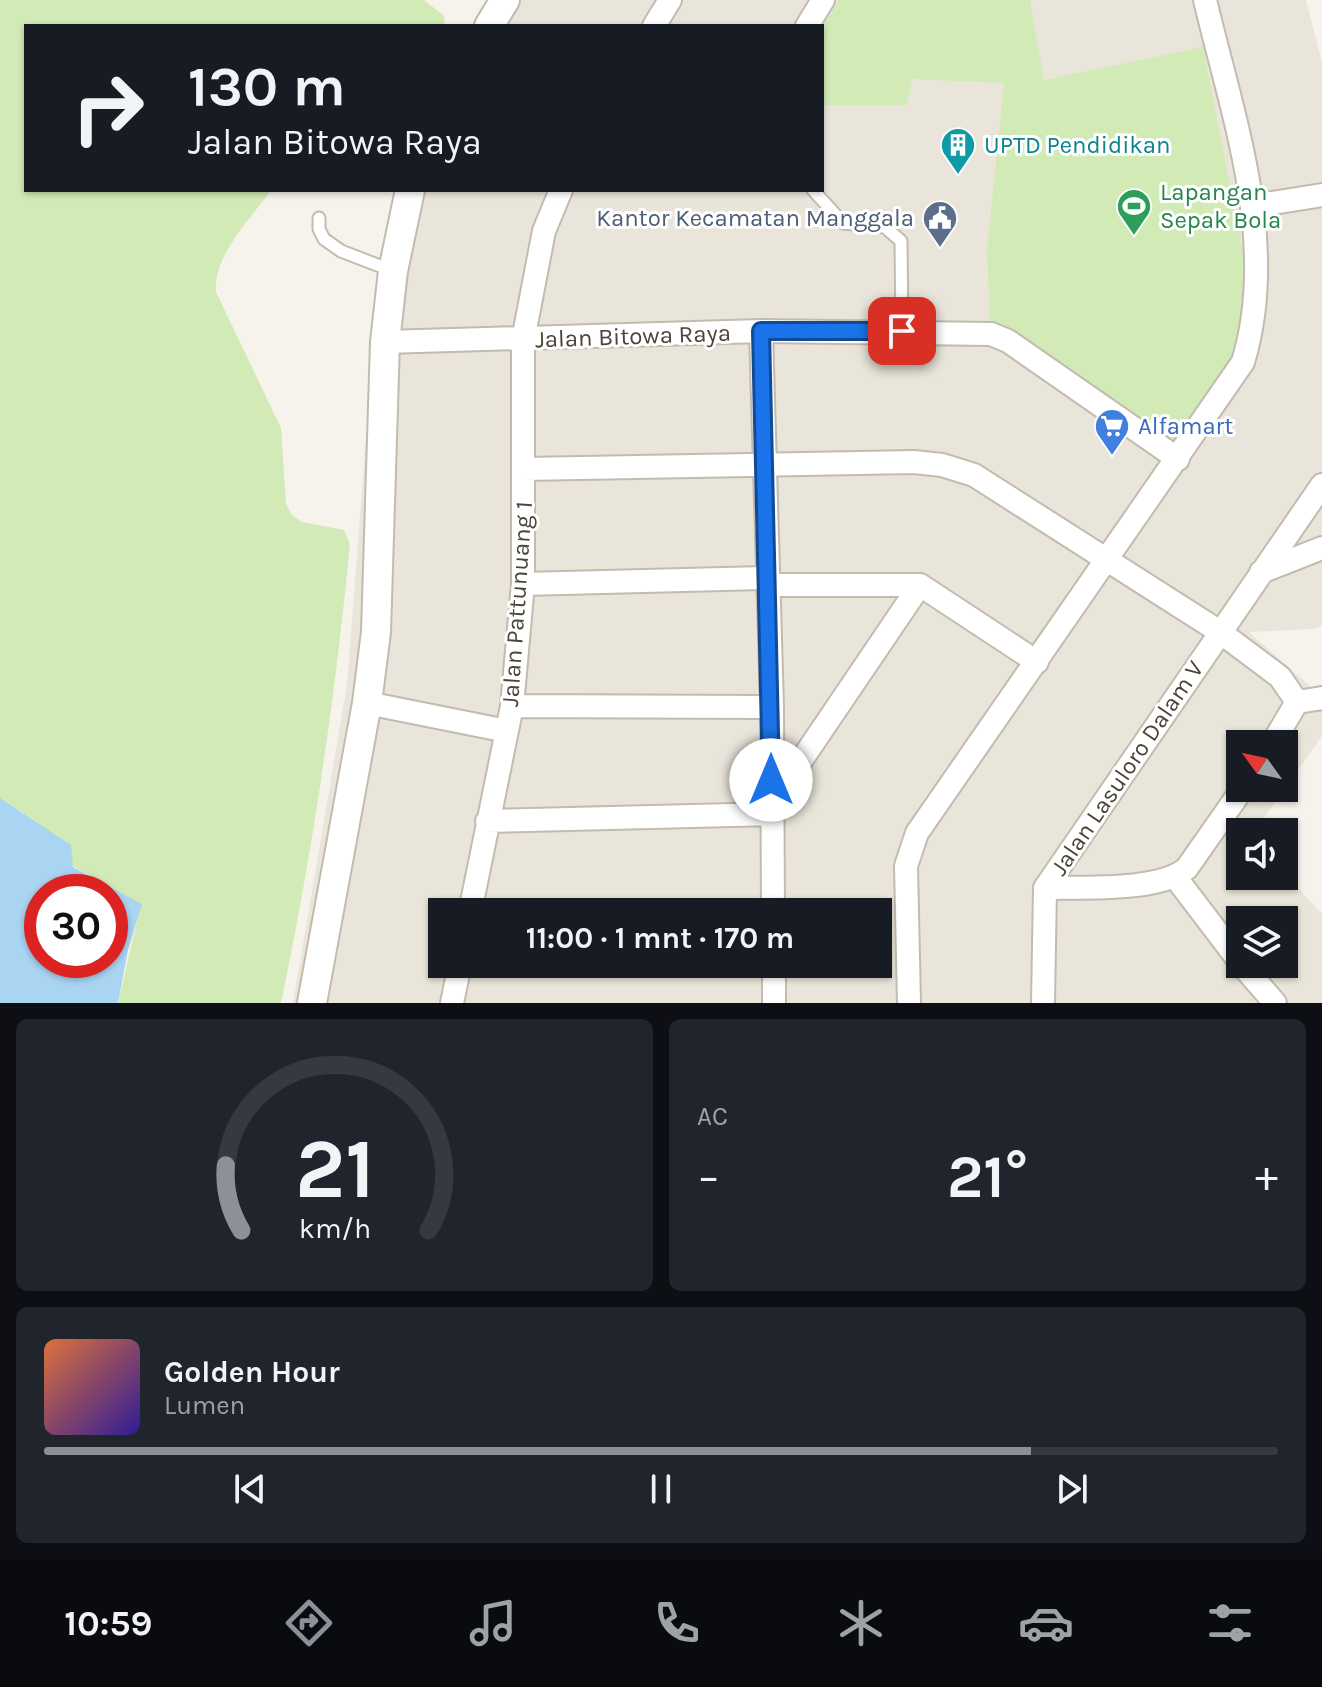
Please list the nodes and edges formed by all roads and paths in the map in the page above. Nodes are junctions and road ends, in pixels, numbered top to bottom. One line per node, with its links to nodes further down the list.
1 (505, 0): 5 (street)
2 (670, 0): 6 (street)
3 (823, 0): 7 (street)
4 (1205, 0): 12 (street)
5 (490, 24)
6 (655, 24)
7 (808, 24)
8 (410, 192): 14 (street)
9 (560, 192): 17 (street, Jalan Pattunuang 1)
10 (815, 192): 16 (lane)
11 (1322, 195): 12 (street)
12 (1253, 206): 19 (street)
13 (319, 218): 14 (lane)
14 (393, 271): 18 (street)
15 (761, 331): 16 (street, Jalan Bitowa Raya); 17 (street, Jalan Bitowa Raya); 20 (street)
16 (902, 331): 19 (street, Jalan Bitowa Raya)
17 (523, 340): 18 (street, Jalan Bitowa Raya); 21 (street, Jalan Pattunuang 1)
18 (385, 342): 33 (street)
19 (1178, 459): 24 (street)
20 (765, 463): 21 (street); 24 (street); 26 (street)
21 (524, 469): 27 (street, Jalan Pattunuang 1)
22 (1322, 485): 25 (street, Jalan Lasuloro Dalam V)
23 (1322, 548): 25 (street)
24 (1107, 562): 29 (street); 30 (street)
25 (1261, 572): 29 (street, Jalan Lasuloro Dalam V)
26 (768, 582): 27 (street); 28 (street); 35 (street)
27 (523, 584): 34 (street, Jalan Pattunuang 1)
28 (920, 585): 30 (street); 39 (street)
29 (1220, 632): 32 (street); 42 (street, Jalan Lasuloro Dalam V)
30 (1037, 662): 52 (street)
31 (1322, 698): 32 (street)
32 (1297, 702): 36 (street)
33 (367, 703): 37 (street); 49 (street)
34 (512, 706): 35 (street); 37 (street, Jalan Pattunuang 1)
35 (772, 707): 39 (street)
36 (1280, 730)
37 (507, 731): 40 (street, Jalan Pattunuang 1)
38 (1233, 802): 41 (street)
39 (771, 809): 40 (street); 44 (street)
40 (487, 821): 43 (street, Jalan Pattunuang 1)
41 (1176, 878): 42 (street); 45 (street)
42 (1045, 888): 53 (street, Jalan Lasuloro Dalam V)
43 (473, 898)
44 (773, 898)
45 (1226, 943)
46 (457, 978): 50 (street)
47 (774, 978): 51 (street)
48 (1254, 978): 54 (street)
49 (312, 1003)
50 (452, 1003)
51 (774, 1003)
52 (909, 1003)
53 (1043, 1003)
54 (1275, 1003)

